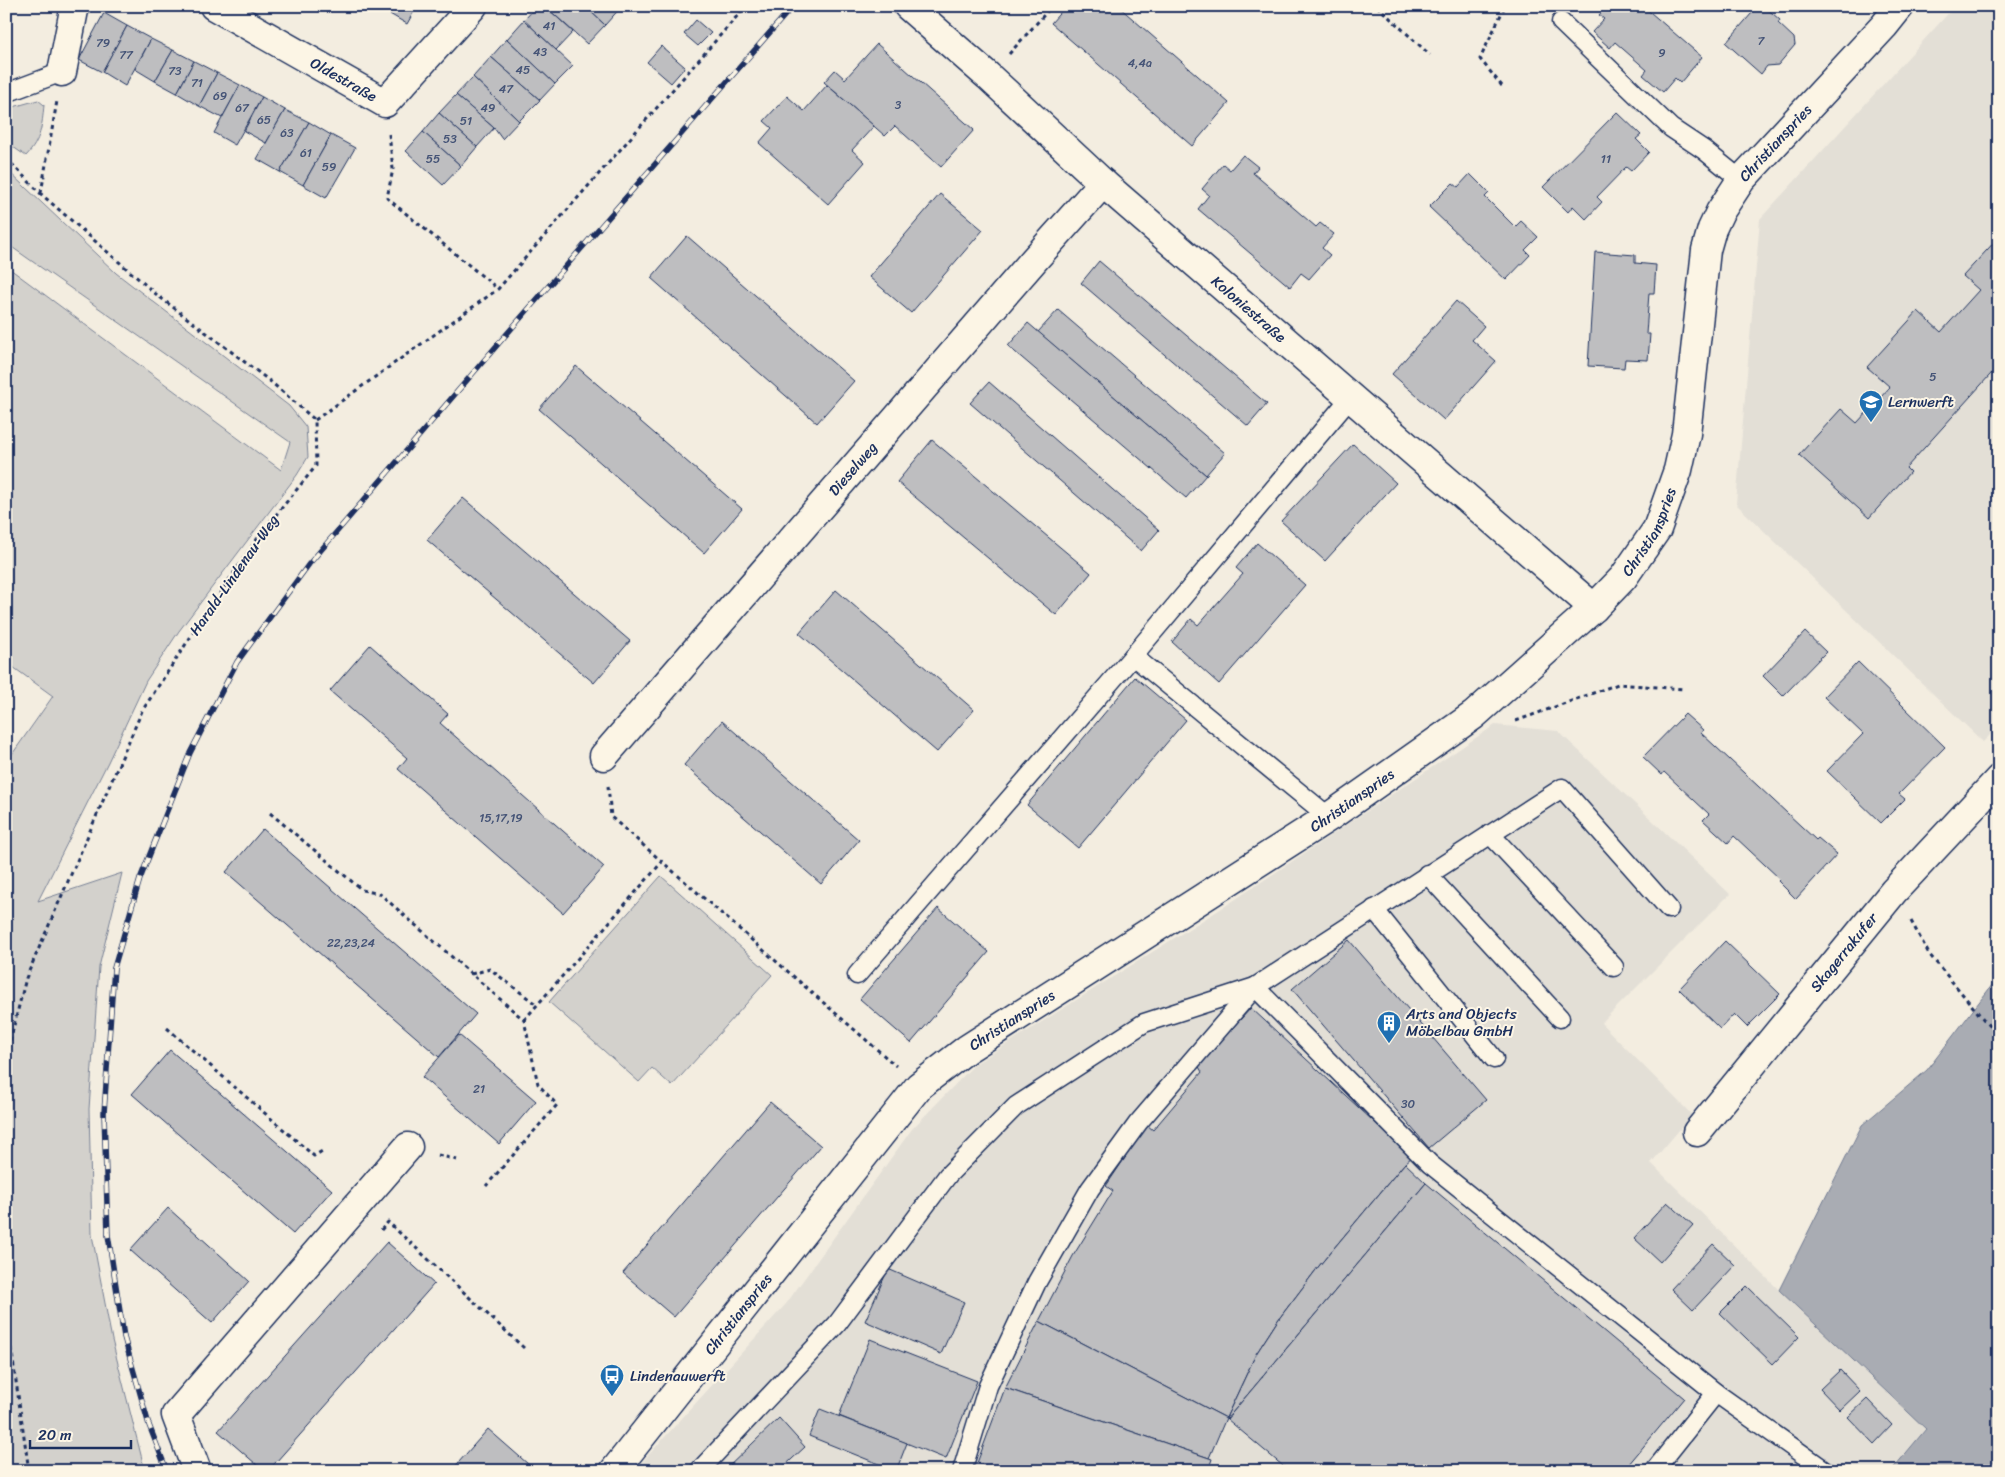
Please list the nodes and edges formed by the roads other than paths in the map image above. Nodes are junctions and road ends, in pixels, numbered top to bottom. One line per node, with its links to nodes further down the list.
1 (76, 6): 7 (street)
2 (214, 6): 3 (street, Oldestraße)
3 (473, 6)
4 (908, 6): 10 (street, Koloniestraße)
5 (1900, 6): 9 (street, Christianspries)
6 (1561, 22): 9 (lane)
7 (62, 72): 8 (lane)
8 (6, 93)
9 (1741, 180): 12 (street, Christianspries)
10 (1103, 183): 11 (street, Koloniestraße); 14 (street, Dieselweg)
11 (1351, 397): 12 (street, Koloniestraße); 13 (lane)
12 (1594, 608): 16 (street, Christianspries)
13 (1134, 656): 16 (lane); 22 (lane)
14 (604, 756)
15 (1999, 779): 26 (street, Skagerrakufer)
16 (1329, 817): 30 (street, Christianspries)
17 (1490, 834): 18 (lane); 20 (lane); 21 (lane)
18 (1426, 874): 19 (lane); 24 (lane)
19 (1374, 909): 23 (lane); 25 (lane)
20 (1669, 909)
21 (1614, 967)
22 (858, 975)
23 (1255, 987): 28 (lane); 31 (lane); 32 (lane)
24 (1560, 1018)
25 (1494, 1059)
26 (1697, 1132)
27 (408, 1147): 29 (street)
28 (1716, 1393): 33 (lane); 34 (lane)
29 (197, 1471)
30 (614, 1471)
31 (699, 1471)
32 (962, 1471)
33 (1654, 1471)
34 (1826, 1471)

